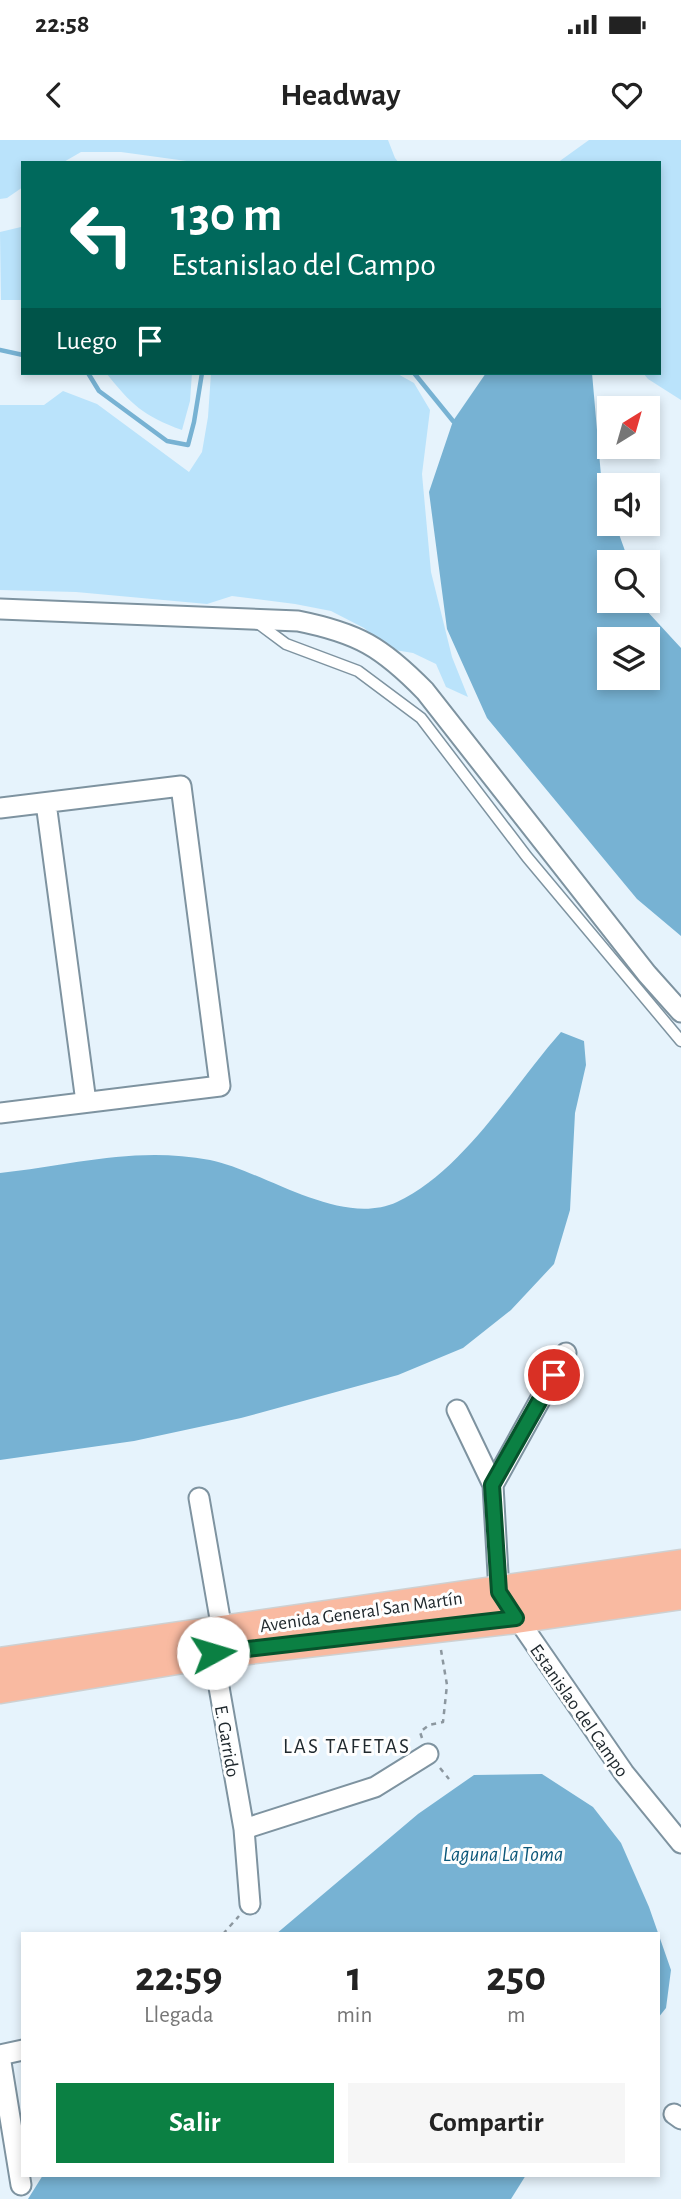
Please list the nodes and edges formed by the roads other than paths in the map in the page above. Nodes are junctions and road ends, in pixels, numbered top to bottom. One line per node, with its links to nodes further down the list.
1 (0, 609): 2 (street)
2 (252, 619): 5 (street); 6 (lane)
3 (46, 803): 4 (street); 7 (street); 7 (street)
4 (0, 808)
5 (681, 1012)
6 (681, 1041)
7 (86, 1102): 8 (street)
8 (0, 1113)
9 (566, 1353): 11 (street)
10 (457, 1410): 11 (street, Estanislao del Campo)
11 (492, 1485): 14 (street, Estanislao del Campo)
12 (199, 1498): 17 (street, E. Garrido)
13 (681, 1565): 14 (main road, Avenida General San Martín)
14 (499, 1592): 16 (street, Estanislao del Campo); 17 (main road, Avenida General San Martín)
15 (681, 1594): 16 (main road, Avenida General San Martín)
16 (516, 1618): 17 (main road, Avenida General San Martín); 22 (street, Estanislao del Campo)
17 (217, 1641): 18 (main road, Avenida General San Martín); 19 (main road, Avenida General San Martín); 21 (street, E. Garrido)
18 (0, 1663)
19 (0, 1688)
20 (428, 1754): 21 (street)
21 (244, 1829): 23 (street, E. Garrido)
22 (681, 1843)
23 (250, 1904)
24 (21, 2050): 25 (street)
25 (0, 2055): 26 (street)
26 (21, 2185)

